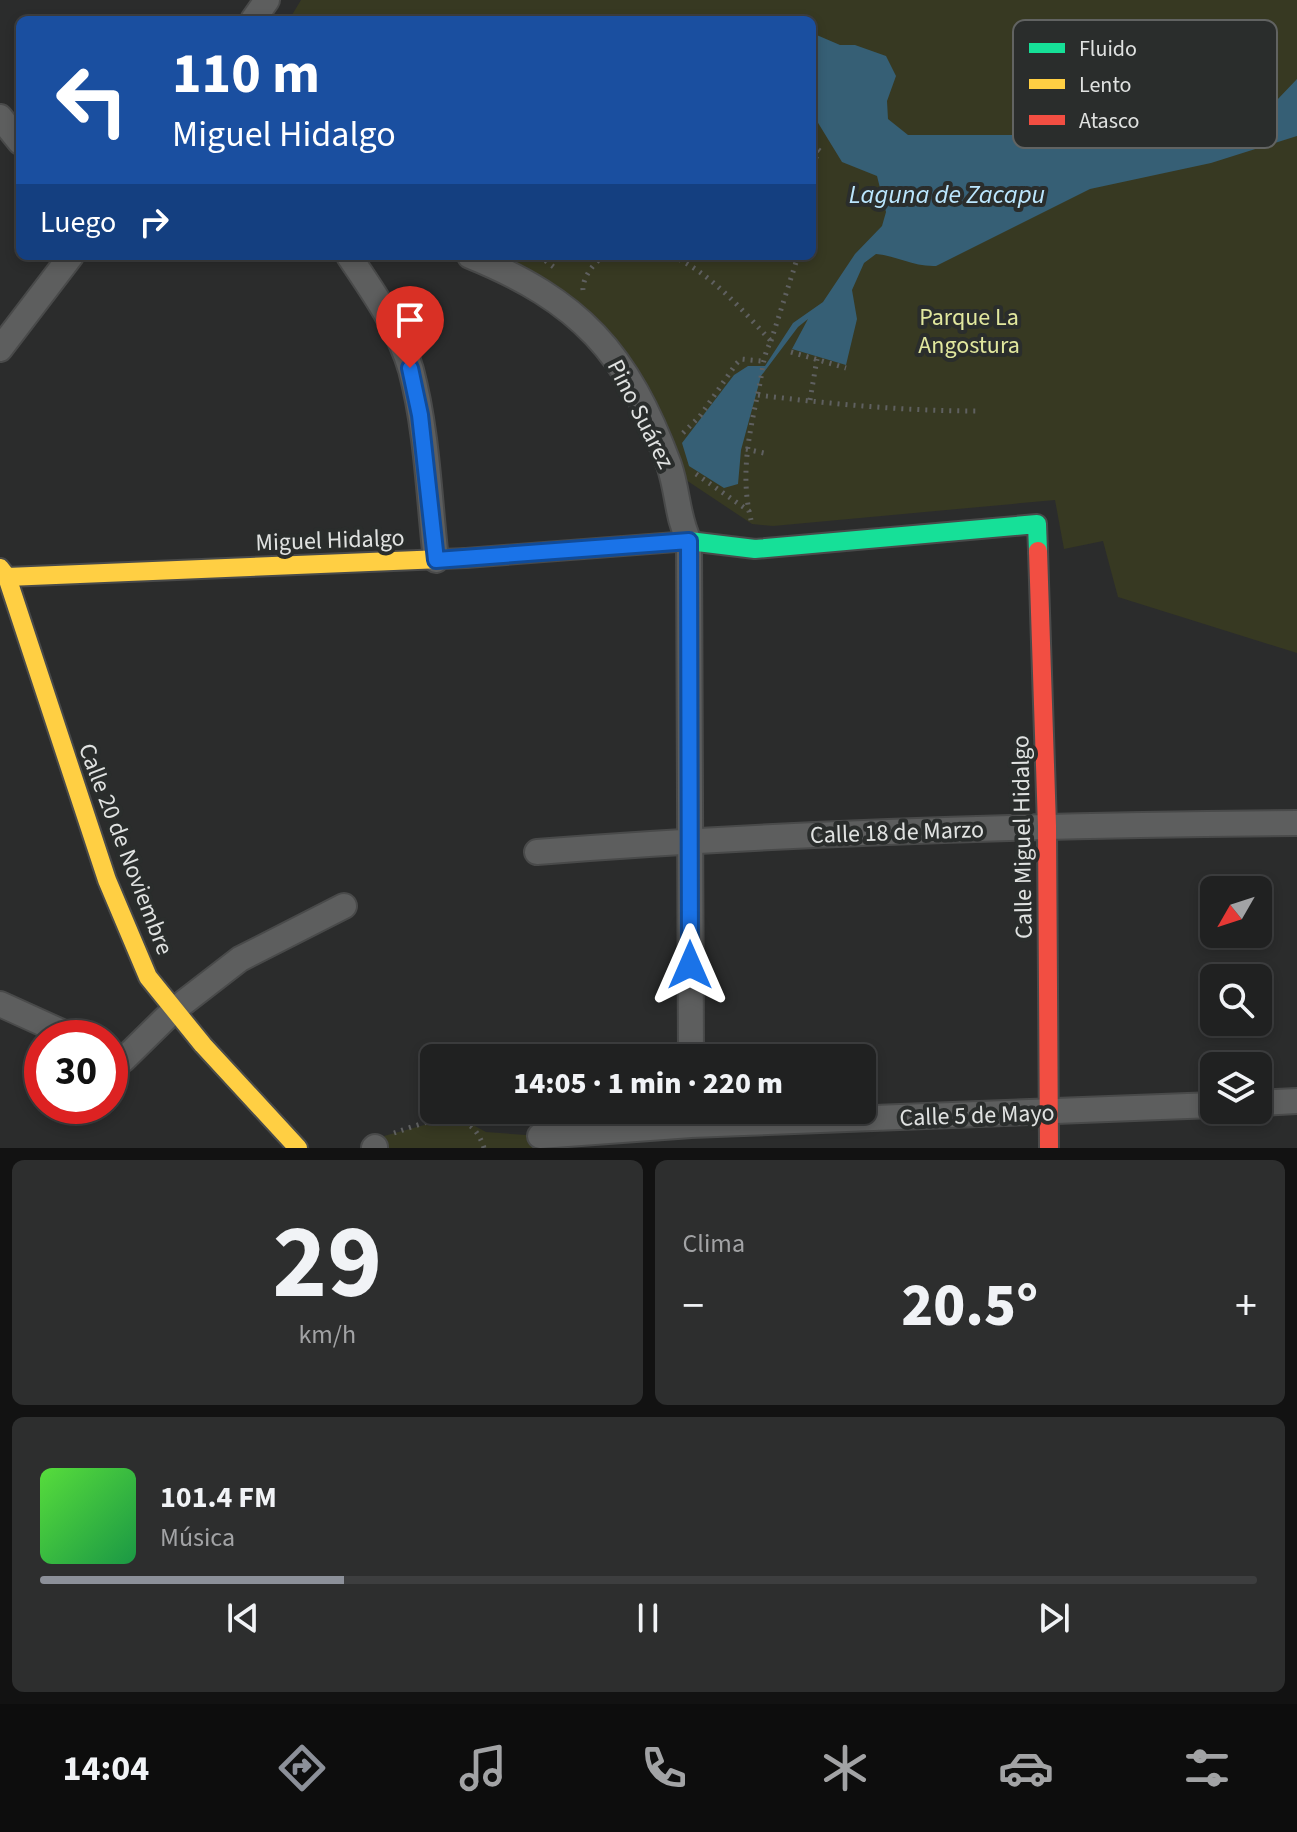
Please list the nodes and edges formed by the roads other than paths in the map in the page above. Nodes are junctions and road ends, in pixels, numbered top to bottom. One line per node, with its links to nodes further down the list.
1 (0, 117): 2 (street)
2 (16, 137)
3 (68, 260): 6 (street)
4 (352, 260): 9 (street)
5 (480, 260): 8 (street, Pino Suárez)
6 (0, 349)
7 (1037, 524): 8 (street, Miguel Hidalgo); 12 (street, Calle Miguel Hidalgo)
8 (689, 541): 9 (street, Miguel Hidalgo); 13 (street, Pino Suárez)
9 (436, 560): 10 (street, Miguel Hidalgo)
10 (4, 573): 17 (street, Calle 20 de Noviembre)
11 (1297, 823): 12 (street, Calle 18 de Marzo)
12 (1047, 826): 13 (street, Calle 18 de Marzo); 24 (street, Calle Miguel Hidalgo)
13 (689, 840): 14 (street, Calle 18 de Marzo); 19 (street, Pino Suárez)
14 (537, 852)
15 (344, 906): 17 (street)
16 (0, 1004): 18 (street)
17 (174, 1010): 20 (street); 27 (street, Calle 20 de Noviembre)
18 (35, 1020)
19 (691, 1044)
20 (128, 1055)
21 (1297, 1101): 22 (street)
22 (1272, 1102)
23 (1200, 1106): 24 (street, Calle 5 de Mayo)
24 (1048, 1113): 25 (street, Calle 5 de Mayo); 28 (street, Calle Miguel Hidalgo)
25 (691, 1128): 26 (street, Calle 5 de Mayo)
26 (540, 1136)
27 (298, 1148)
28 (1049, 1148)

